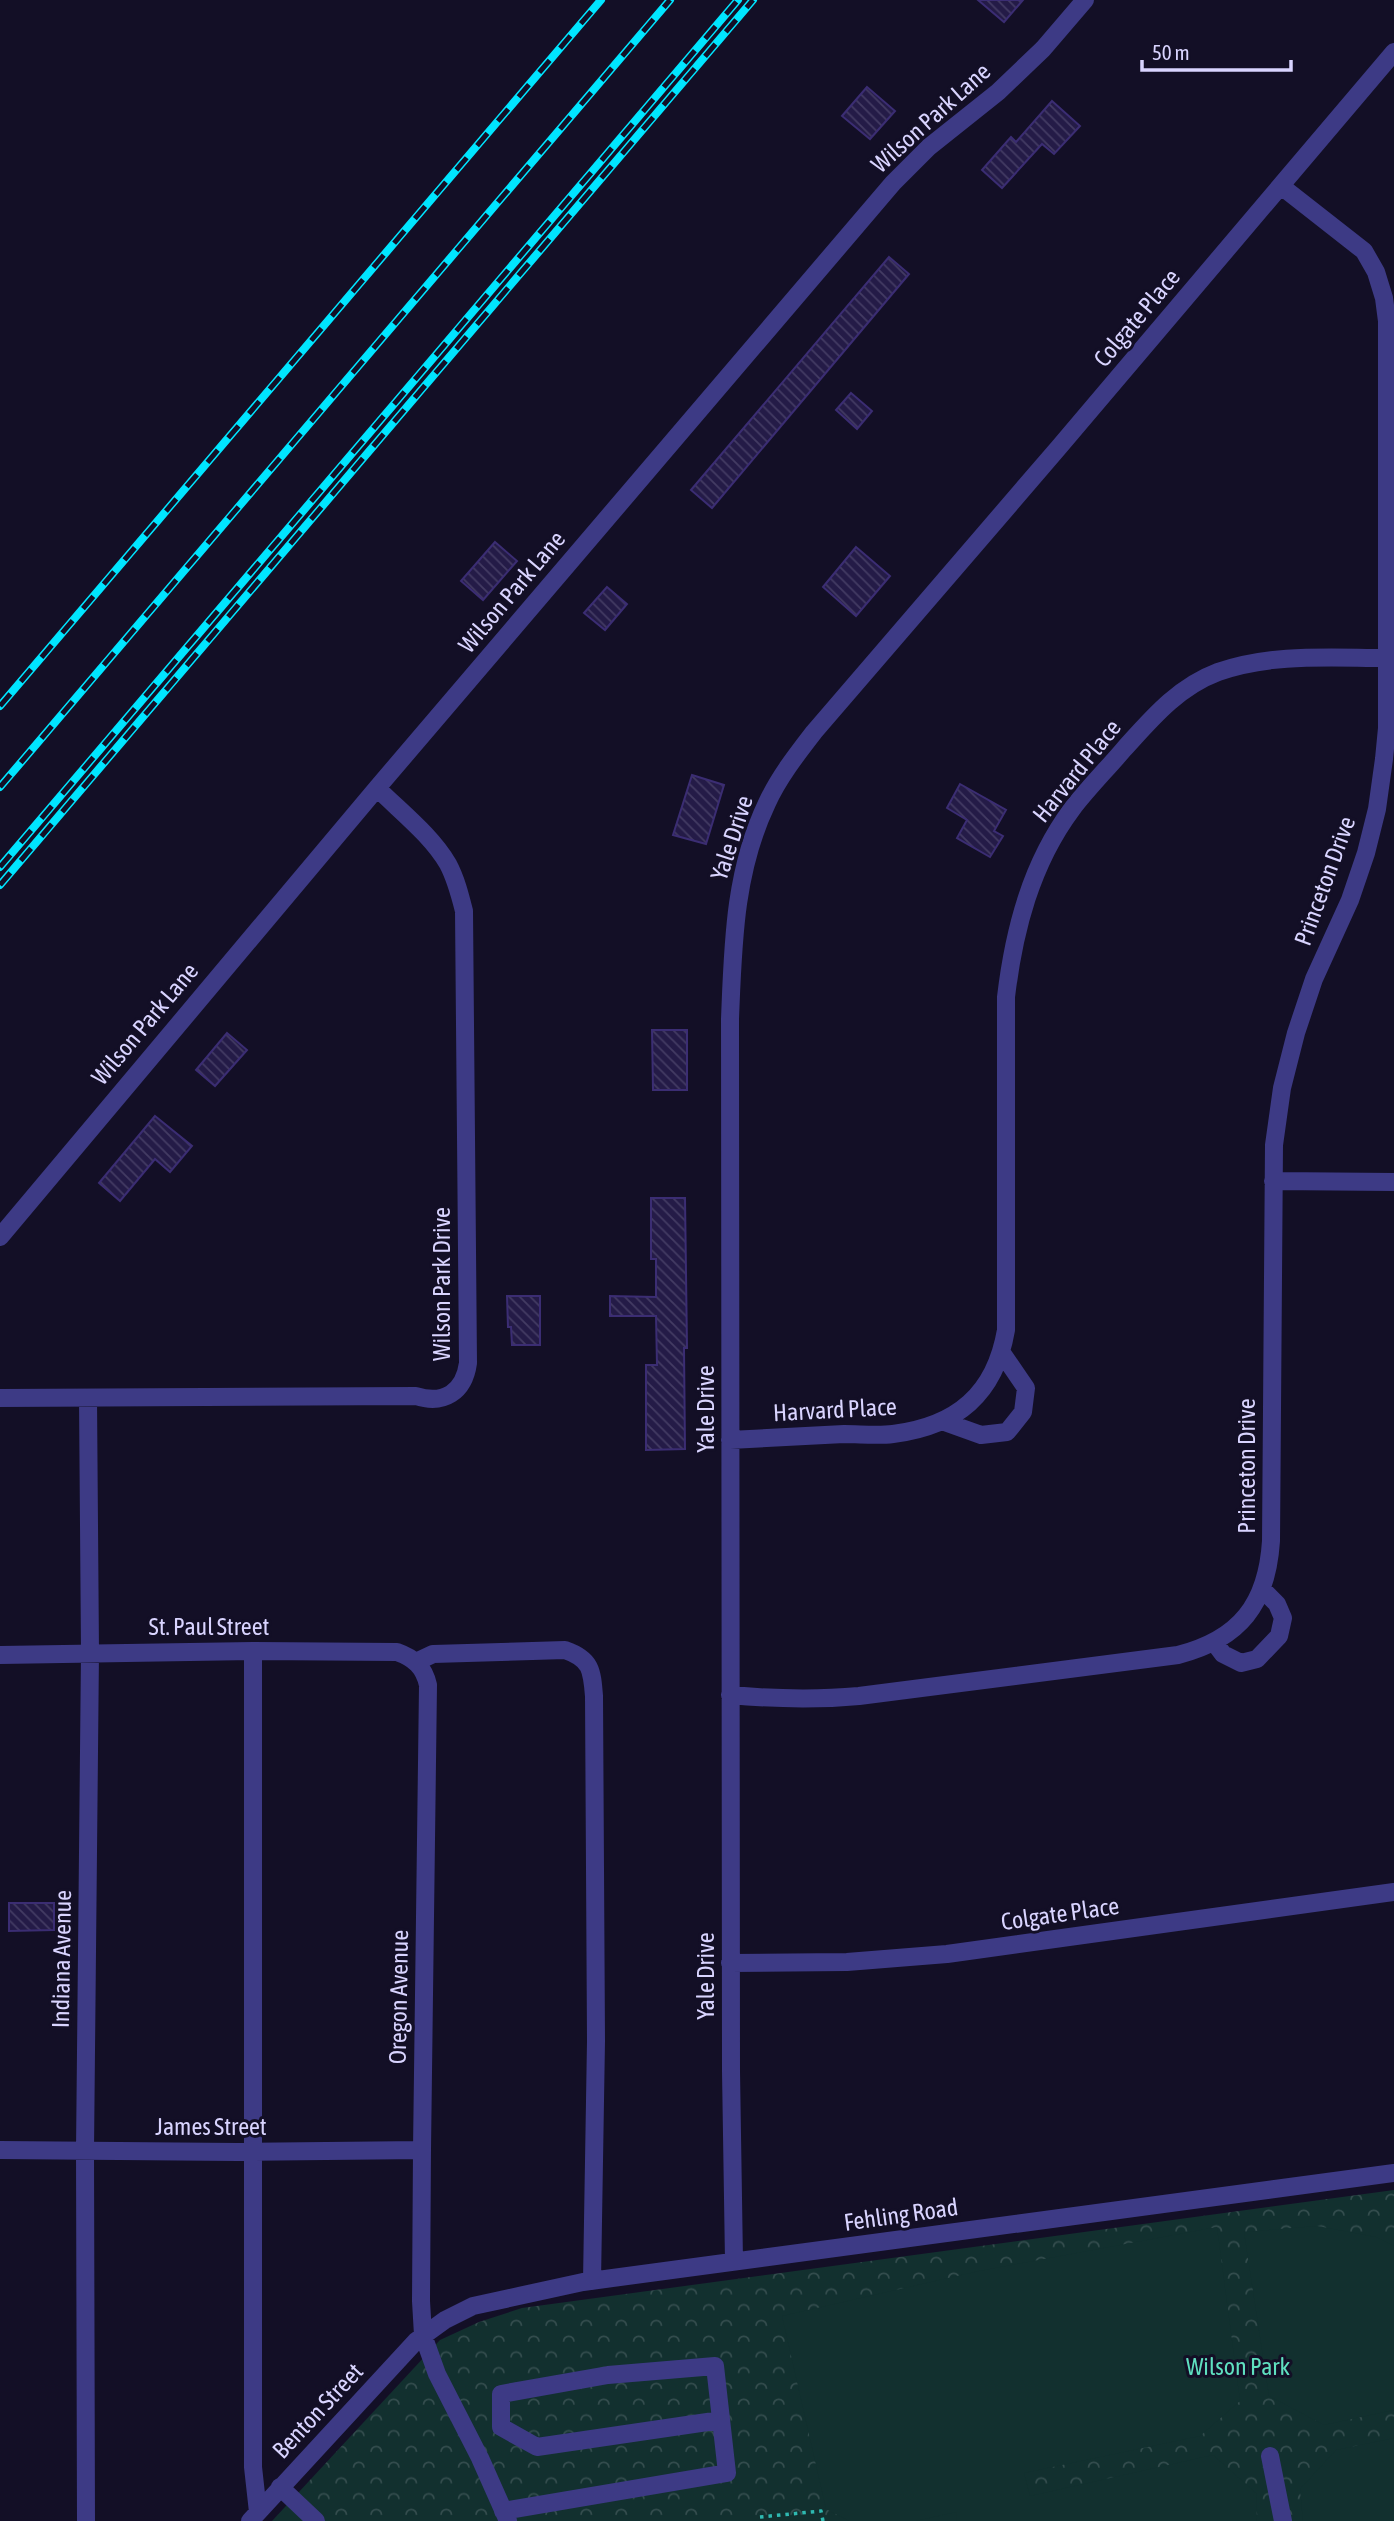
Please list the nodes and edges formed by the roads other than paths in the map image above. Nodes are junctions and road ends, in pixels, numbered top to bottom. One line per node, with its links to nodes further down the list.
1 (1085, 0): 6 (street, Wilson Park Lane)
2 (1394, 52): 3 (street, Colgate Place)
3 (1281, 186): 4 (street, Colgate Place); 5 (street, Princeton Drive)
4 (915, 614): 14 (street, Yale Drive)
5 (1387, 658): 7 (street, Princeton Drive); 10 (street, Harvard Place)
6 (377, 788): 9 (street, Wilson Park Lane); 12 (street, Wilson Park Drive)
7 (1273, 1181): 8 (street); 15 (street, Princeton Drive)
8 (1394, 1182)
9 (0, 1237)
10 (1002, 1353): 13 (street, Harvard Place); 13 (street)
11 (0, 1398): 12 (street, Wilson Park Drive)
12 (88, 1398): 18 (street, Indiana Avenue)
13 (942, 1421): 14 (street, Harvard Place)
14 (730, 1440): 21 (street, Yale Drive)
15 (1262, 1589): 16 (street, Princeton Drive); 16 (street)
16 (1214, 1642): 21 (street, Princeton Drive)
17 (253, 1651): 18 (street, St. Paul Street); 20 (street, St. Paul Street); 27 (street)
18 (90, 1652): 19 (street, St. Paul Street); 26 (street, Indiana Avenue)
19 (0, 1655)
20 (416, 1662): 25 (street, Oregon Avenue); 30 (street)
21 (730, 1695): 23 (street, Yale Drive)
22 (1394, 1892): 23 (street, Colgate Place)
23 (730, 1963): 29 (street, Yale Drive)
24 (0, 2150): 26 (street, James Street)
25 (422, 2150): 27 (street, James Street); 31 (street, Oregon Avenue)
26 (85, 2151): 27 (street, James Street); 37 (street, Indiana Avenue)
27 (254, 2152): 35 (street)
28 (1394, 2173): 29 (street, Fehling Road)
29 (734, 2261): 30 (street, Fehling Road)
30 (592, 2281): 31 (street, Fehling Road)
31 (424, 2335): 34 (street, Benton Street); 36 (street, Oregon Avenue)
32 (721, 2420): 32 (street); 36 (street)
33 (1270, 2456): 39 (street)
34 (280, 2487): 35 (street, Benton Street); 38 (street)
35 (254, 2516)
36 (506, 2516)
37 (86, 2521)
38 (316, 2521)
39 (1283, 2521)

